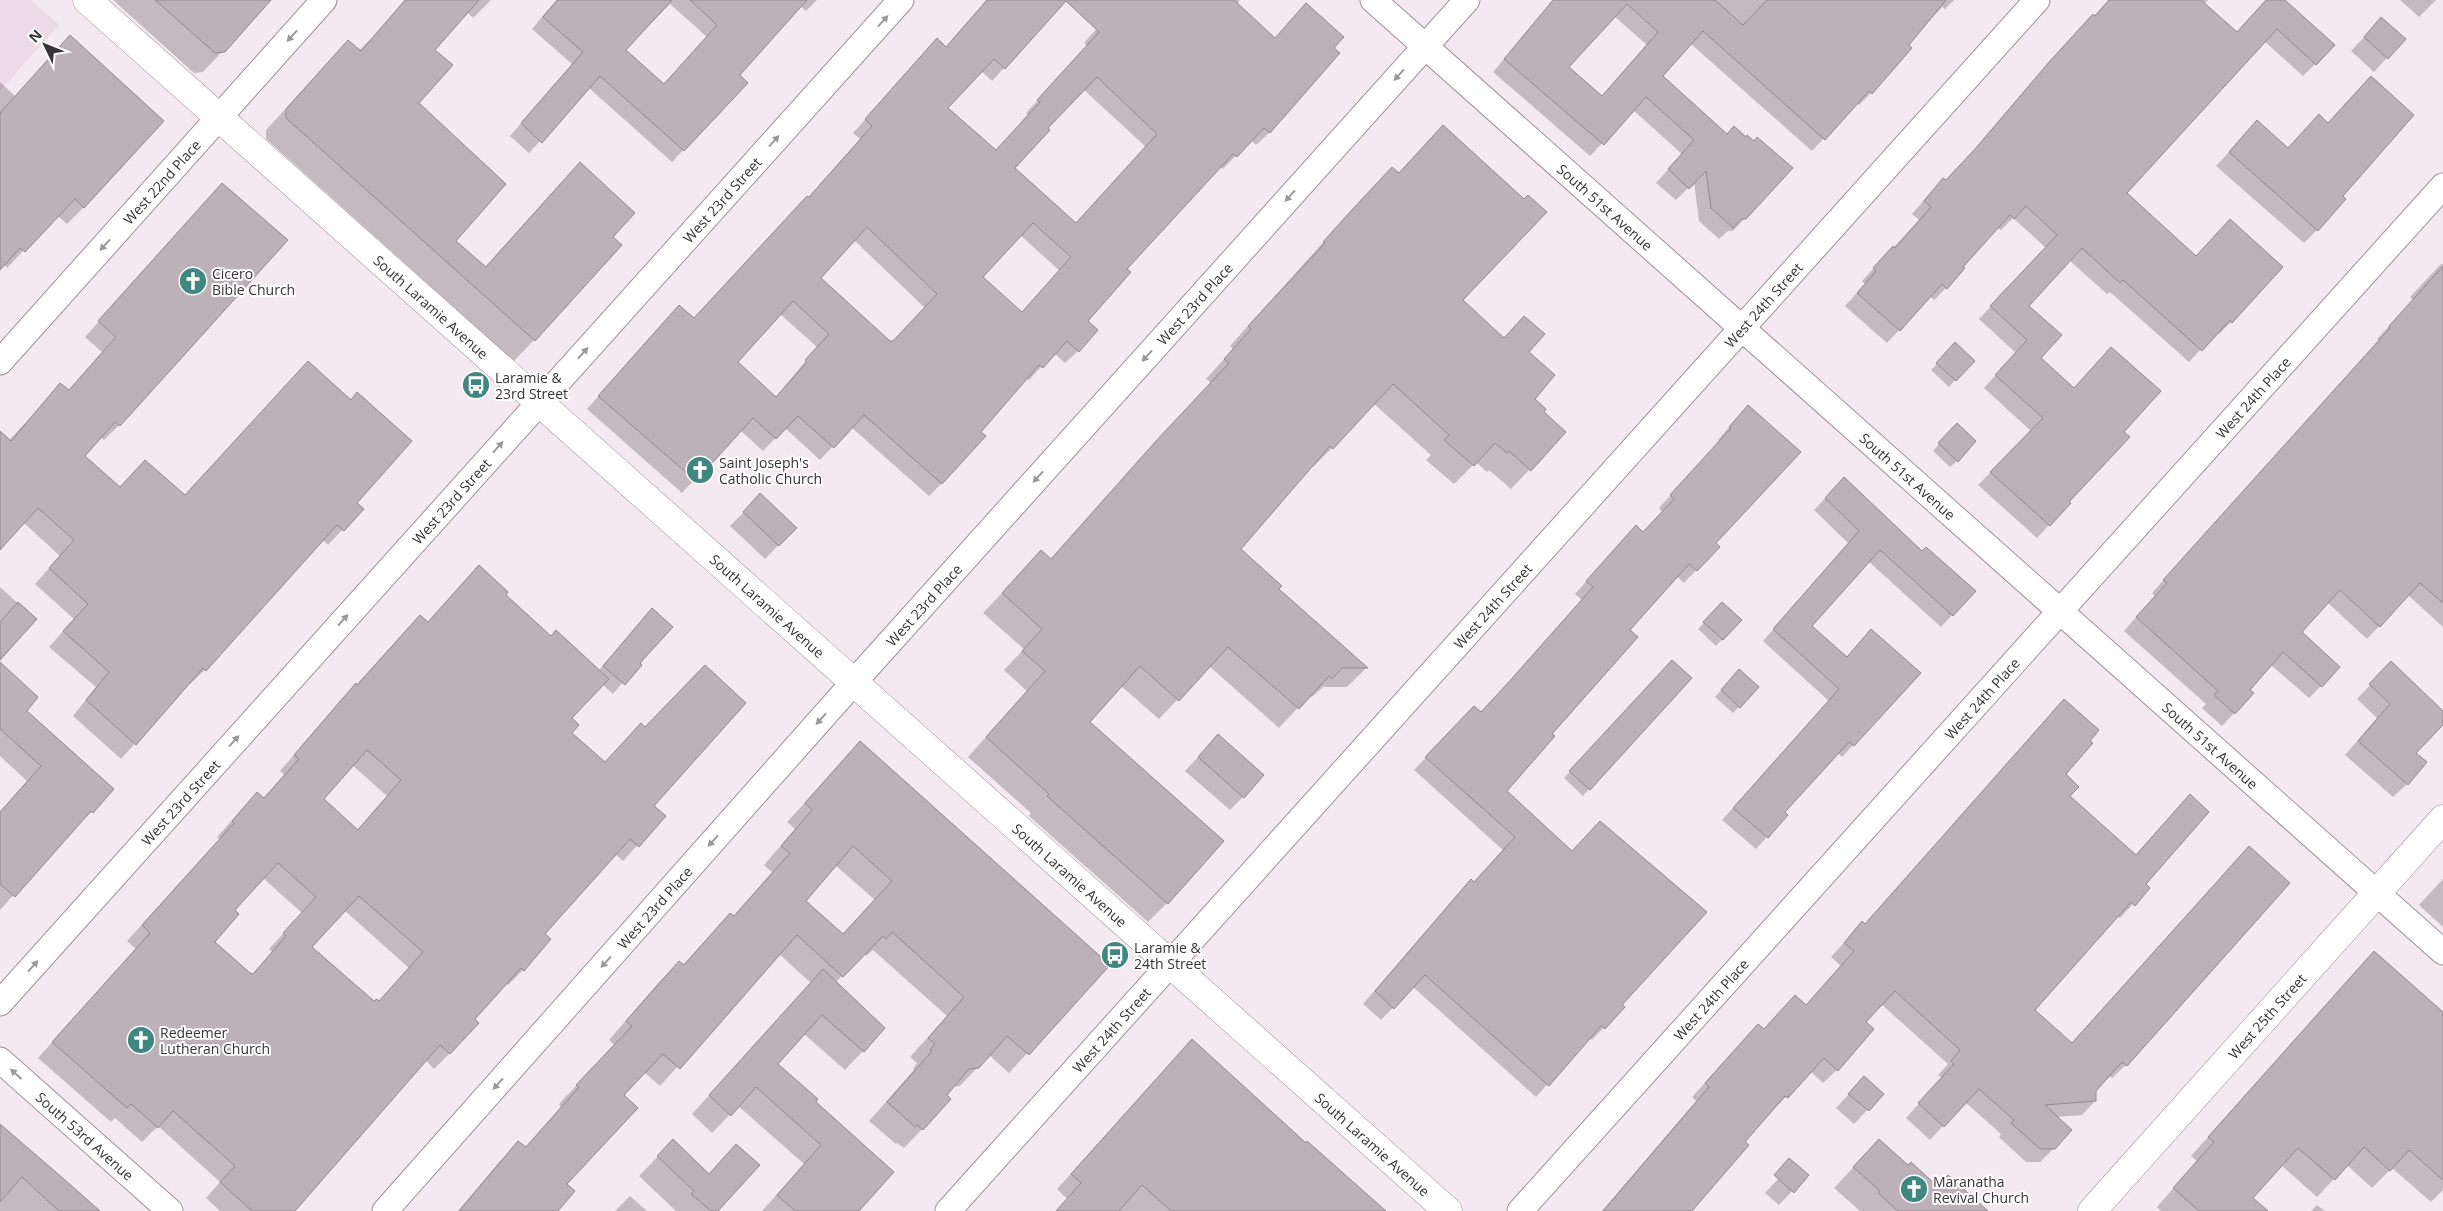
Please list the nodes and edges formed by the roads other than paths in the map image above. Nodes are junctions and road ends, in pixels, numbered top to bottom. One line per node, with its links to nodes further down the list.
1 (87, 0): 8 (main road, South Laramie Avenue)
2 (324, 0): 8 (street, West 22nd Place, one-way to 8)
3 (901, 0): 12 (street, West 23rd Street, one-way to 3)
4 (1373, 0): 7 (street, South 51st Avenue)
5 (1466, 0): 7 (street, West 23rd Place)
6 (2037, 0): 10 (street, West 24th Street)
7 (1425, 46): 10 (street, South 51st Avenue); 14 (street, West 23rd Place, one-way to 14)
8 (219, 118): 11 (street, West 22nd Place, one-way to 11); 12 (main road, South Laramie Avenue)
9 (2443, 186): 13 (street, West 24th Place)
10 (1742, 328): 13 (street, South 51st Avenue); 18 (street, West 24th Street)
11 (0, 362)
12 (539, 402): 14 (main road, South Laramie Avenue); 19 (street, West 23rd Street, one-way to 12)
13 (2060, 611): 16 (street, South 51st Avenue); 25 (street, West 24th Place)
14 (854, 682): 18 (main road, South Laramie Avenue); 22 (street, West 23rd Place, one-way to 22)
15 (2443, 819): 16 (main road, West 25th Street)
16 (2378, 893): 17 (street, South 51st Avenue); 26 (main road, West 25th Street)
17 (2443, 952)
18 (1170, 963): 23 (street, West 24th Street); 24 (main road, South Laramie Avenue)
19 (0, 1003)
20 (0, 1060): 21 (street, South 53rd Avenue, one-way to 20)
21 (170, 1211)
22 (385, 1211)
23 (948, 1211)
24 (1448, 1211)
25 (1520, 1211)
26 (2092, 1211)

